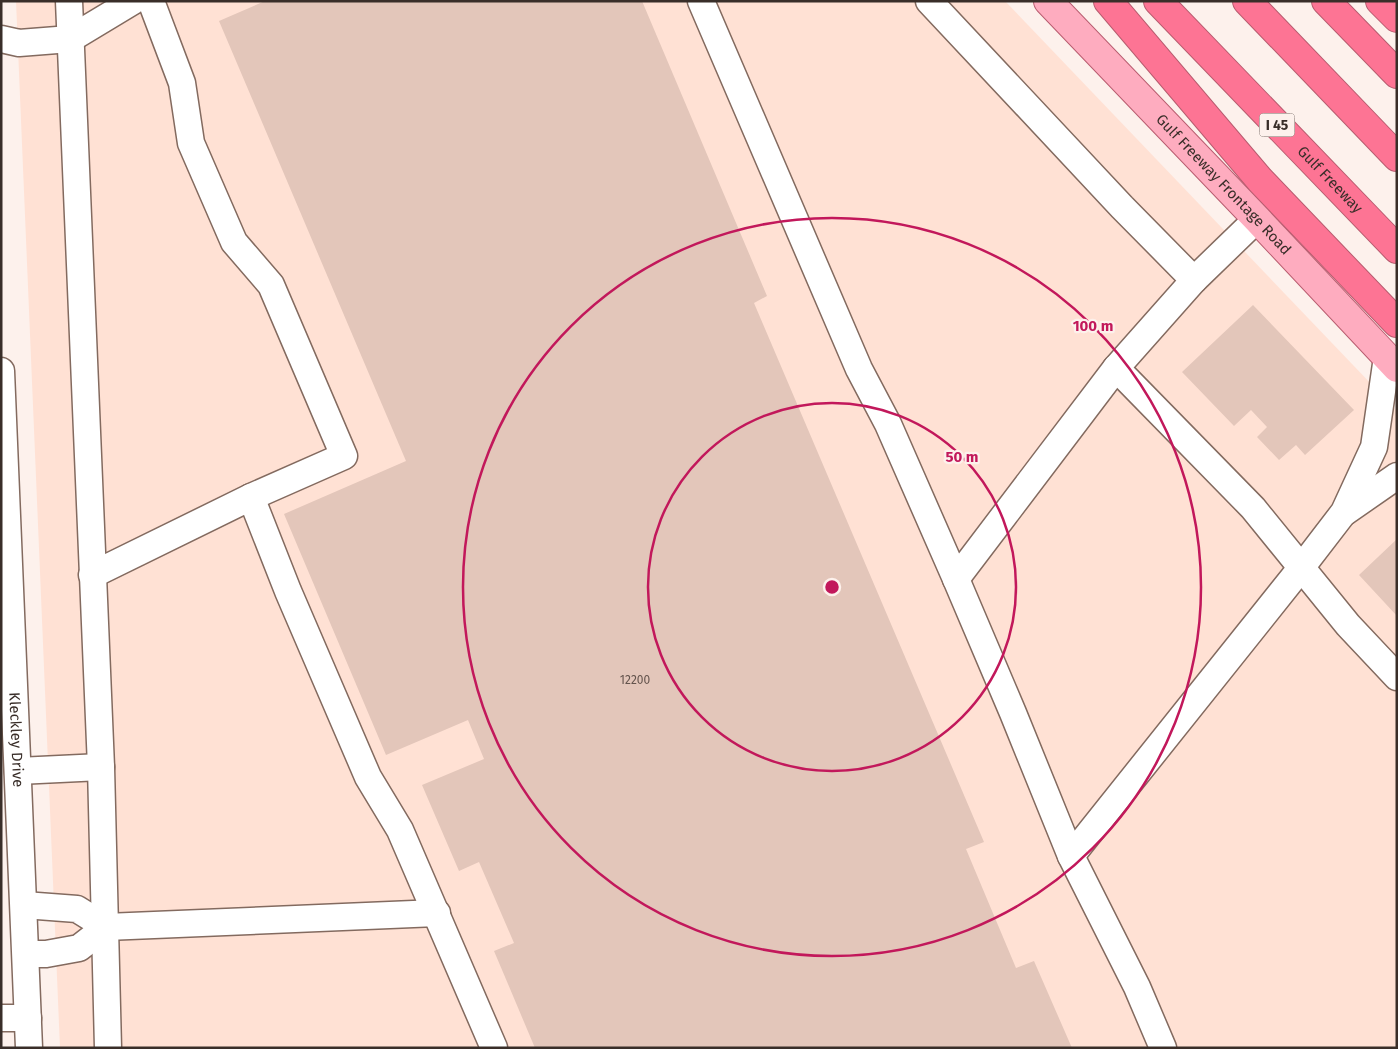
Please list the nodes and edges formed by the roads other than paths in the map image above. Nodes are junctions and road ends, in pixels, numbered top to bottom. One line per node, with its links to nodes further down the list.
1 (69, 1): 14 (street)
2 (133, 1): 14 (street)
3 (151, 1): 25 (street)
4 (701, 1): 29 (street)
5 (929, 1): 19 (street)
6 (1048, 1): 17 (main road, Gulf Freeway Frontage Road)
7 (1108, 1): 20 (highway)
8 (1158, 1): 18 (highway, Gulf Freeway / I 45)
9 (1247, 1): 16 (highway)
10 (1326, 1): 15 (highway)
11 (1380, 1): 12 (highway)
12 (1397, 18)
13 (1, 39): 14 (street)
14 (70, 39): 28 (street)
15 (1397, 74)
16 (1397, 157)
17 (1257, 219): 19 (street); 21 (main road, Gulf Freeway Frontage Road)
18 (1397, 249)
19 (1194, 280): 22 (street)
20 (1397, 324)
21 (1392, 362): 26 (street)
22 (1116, 368): 27 (street); 29 (street)
23 (1, 371): 30 (street, Kleckley Drive)
24 (1397, 476): 26 (street)
25 (251, 497): 28 (street); 37 (street)
26 (1344, 512): 27 (street)
27 (1301, 568): 31 (street); 35 (street)
28 (92, 576): 33 (street)
29 (956, 579): 35 (street)
30 (7, 657): 32 (street, Kleckley Drive)
31 (1397, 678)
32 (9, 723): 34 (street, Kleckley Drive)
33 (101, 767): 34 (street); 38 (street)
34 (18, 771): 36 (street, Kleckley Drive)
35 (1070, 856): 45 (street)
36 (24, 905): 38 (street); 39 (street, Kleckley Drive)
37 (437, 913): 38 (street); 44 (street)
38 (106, 927): 39 (street); 43 (street)
39 (26, 954): 41 (street, Kleckley Drive)
40 (1, 1018): 41 (street)
41 (28, 1018): 42 (street, Kleckley Drive)
42 (29, 1048)
43 (108, 1048)
44 (494, 1048)
45 (1163, 1048)

